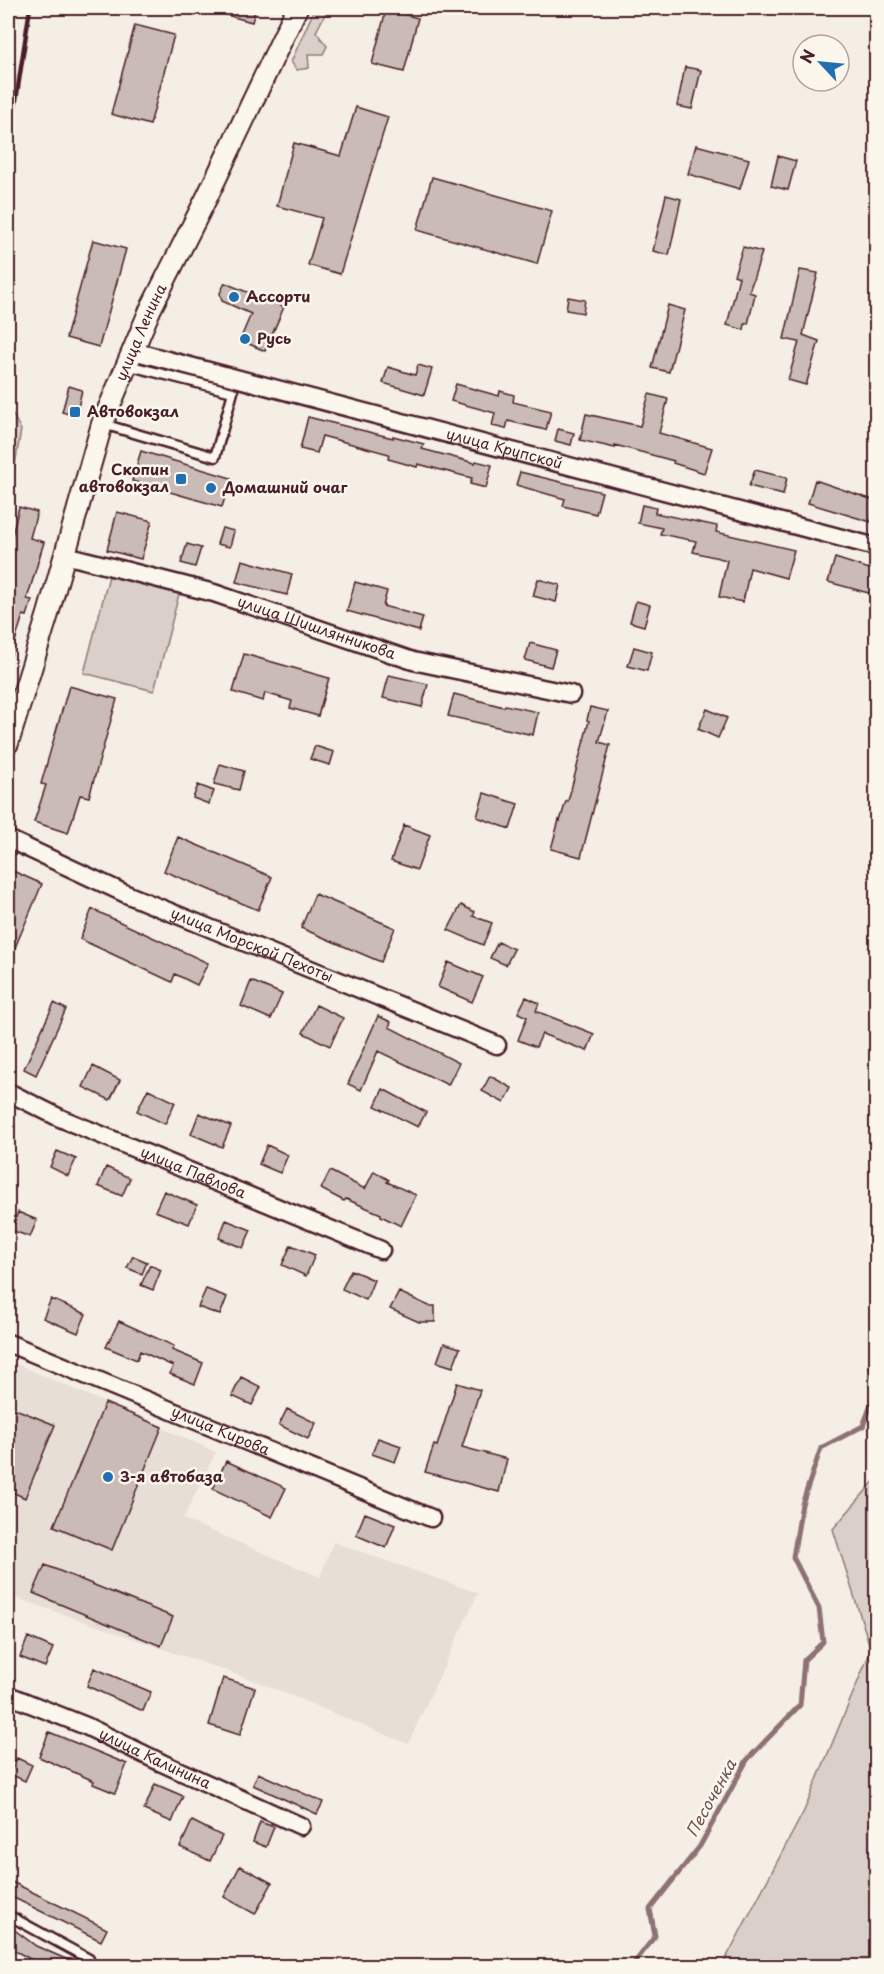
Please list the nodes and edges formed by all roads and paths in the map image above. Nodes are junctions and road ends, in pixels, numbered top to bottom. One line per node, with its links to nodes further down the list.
1 (297, 8): 2 (street, улица Ленина)
2 (130, 358): 3 (street, улица Ленина); 3 (lane); 4 (street, улица Крупской)
3 (102, 424): 5 (street, улица Ленина)
4 (876, 547)
5 (65, 555): 6 (street, улица Шишлянникова); 7 (street, улица Ленина)
6 (571, 694)
7 (8, 743)
8 (8, 839): 9 (street, улица Морской Пехоты)
9 (497, 1045)
10 (8, 1092): 11 (street, улица Павлова)
11 (381, 1250)
12 (8, 1343): 13 (street, улица Кирова)
13 (432, 1518)
14 (8, 1695): 15 (street, улица Калинина)
15 (301, 1826)
16 (8, 1915): 17 (lane)
17 (89, 1959)

